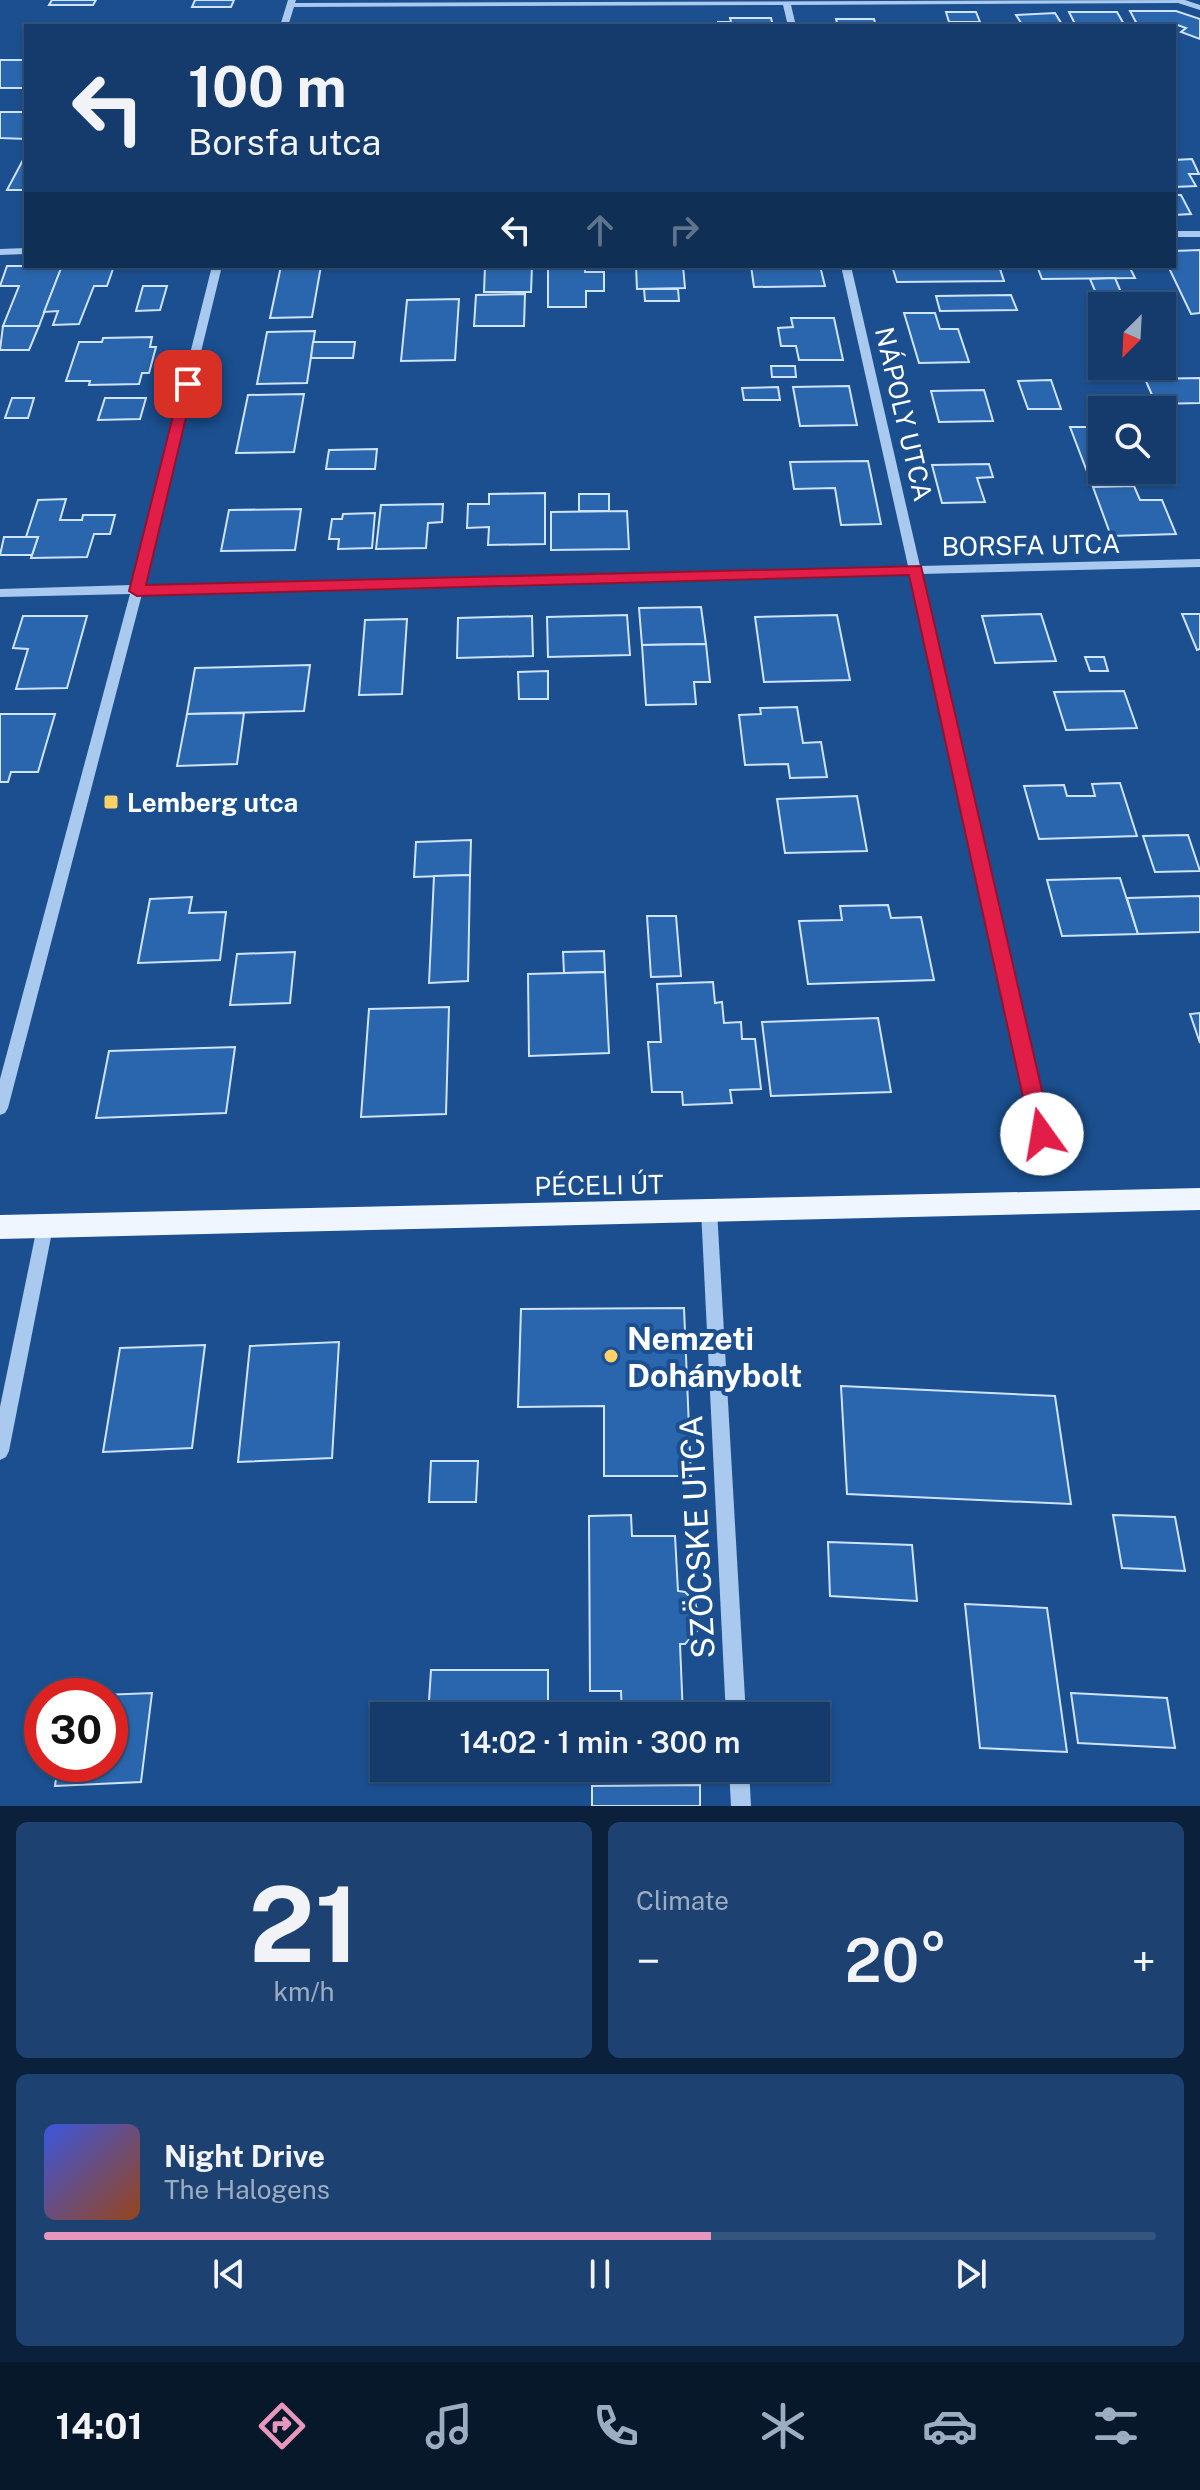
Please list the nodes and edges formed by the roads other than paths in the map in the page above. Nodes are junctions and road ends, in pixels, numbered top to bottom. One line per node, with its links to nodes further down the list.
1 (1177, 0): 2 (street); 4 (street)
2 (786, 1): 3 (street); 6 (street)
3 (291, 3): 5 (street)
4 (1200, 8)
5 (285, 24)
6 (792, 24)
7 (1176, 234): 8 (street)
8 (1200, 234)
9 (24, 251): 10 (street)
10 (0, 252)
11 (217, 268): 15 (street)
12 (846, 268): 14 (street, NÁPOLY UTCA)
13 (1200, 563): 14 (street, BORSFA UTCA)
14 (915, 570): 15 (street, BORSFA UTCA); 18 (street, NÁPOLY UTCA)
15 (137, 591): 16 (street, BORSFA UTCA); 17 (street)
16 (0, 593)
17 (0, 1108)
18 (1042, 1134)
19 (1200, 1199): 20 (main road, PÉCELI ÚT)
20 (709, 1210): 22 (main road, PÉCELI ÚT); 24 (street, SZÖCSKE UTCA)
21 (0, 1227): 22 (main road, PÉCELI ÚT)
22 (45, 1227): 23 (street)
23 (0, 1451)
24 (735, 1702)
25 (740, 1782): 26 (street)
26 (741, 1806)

